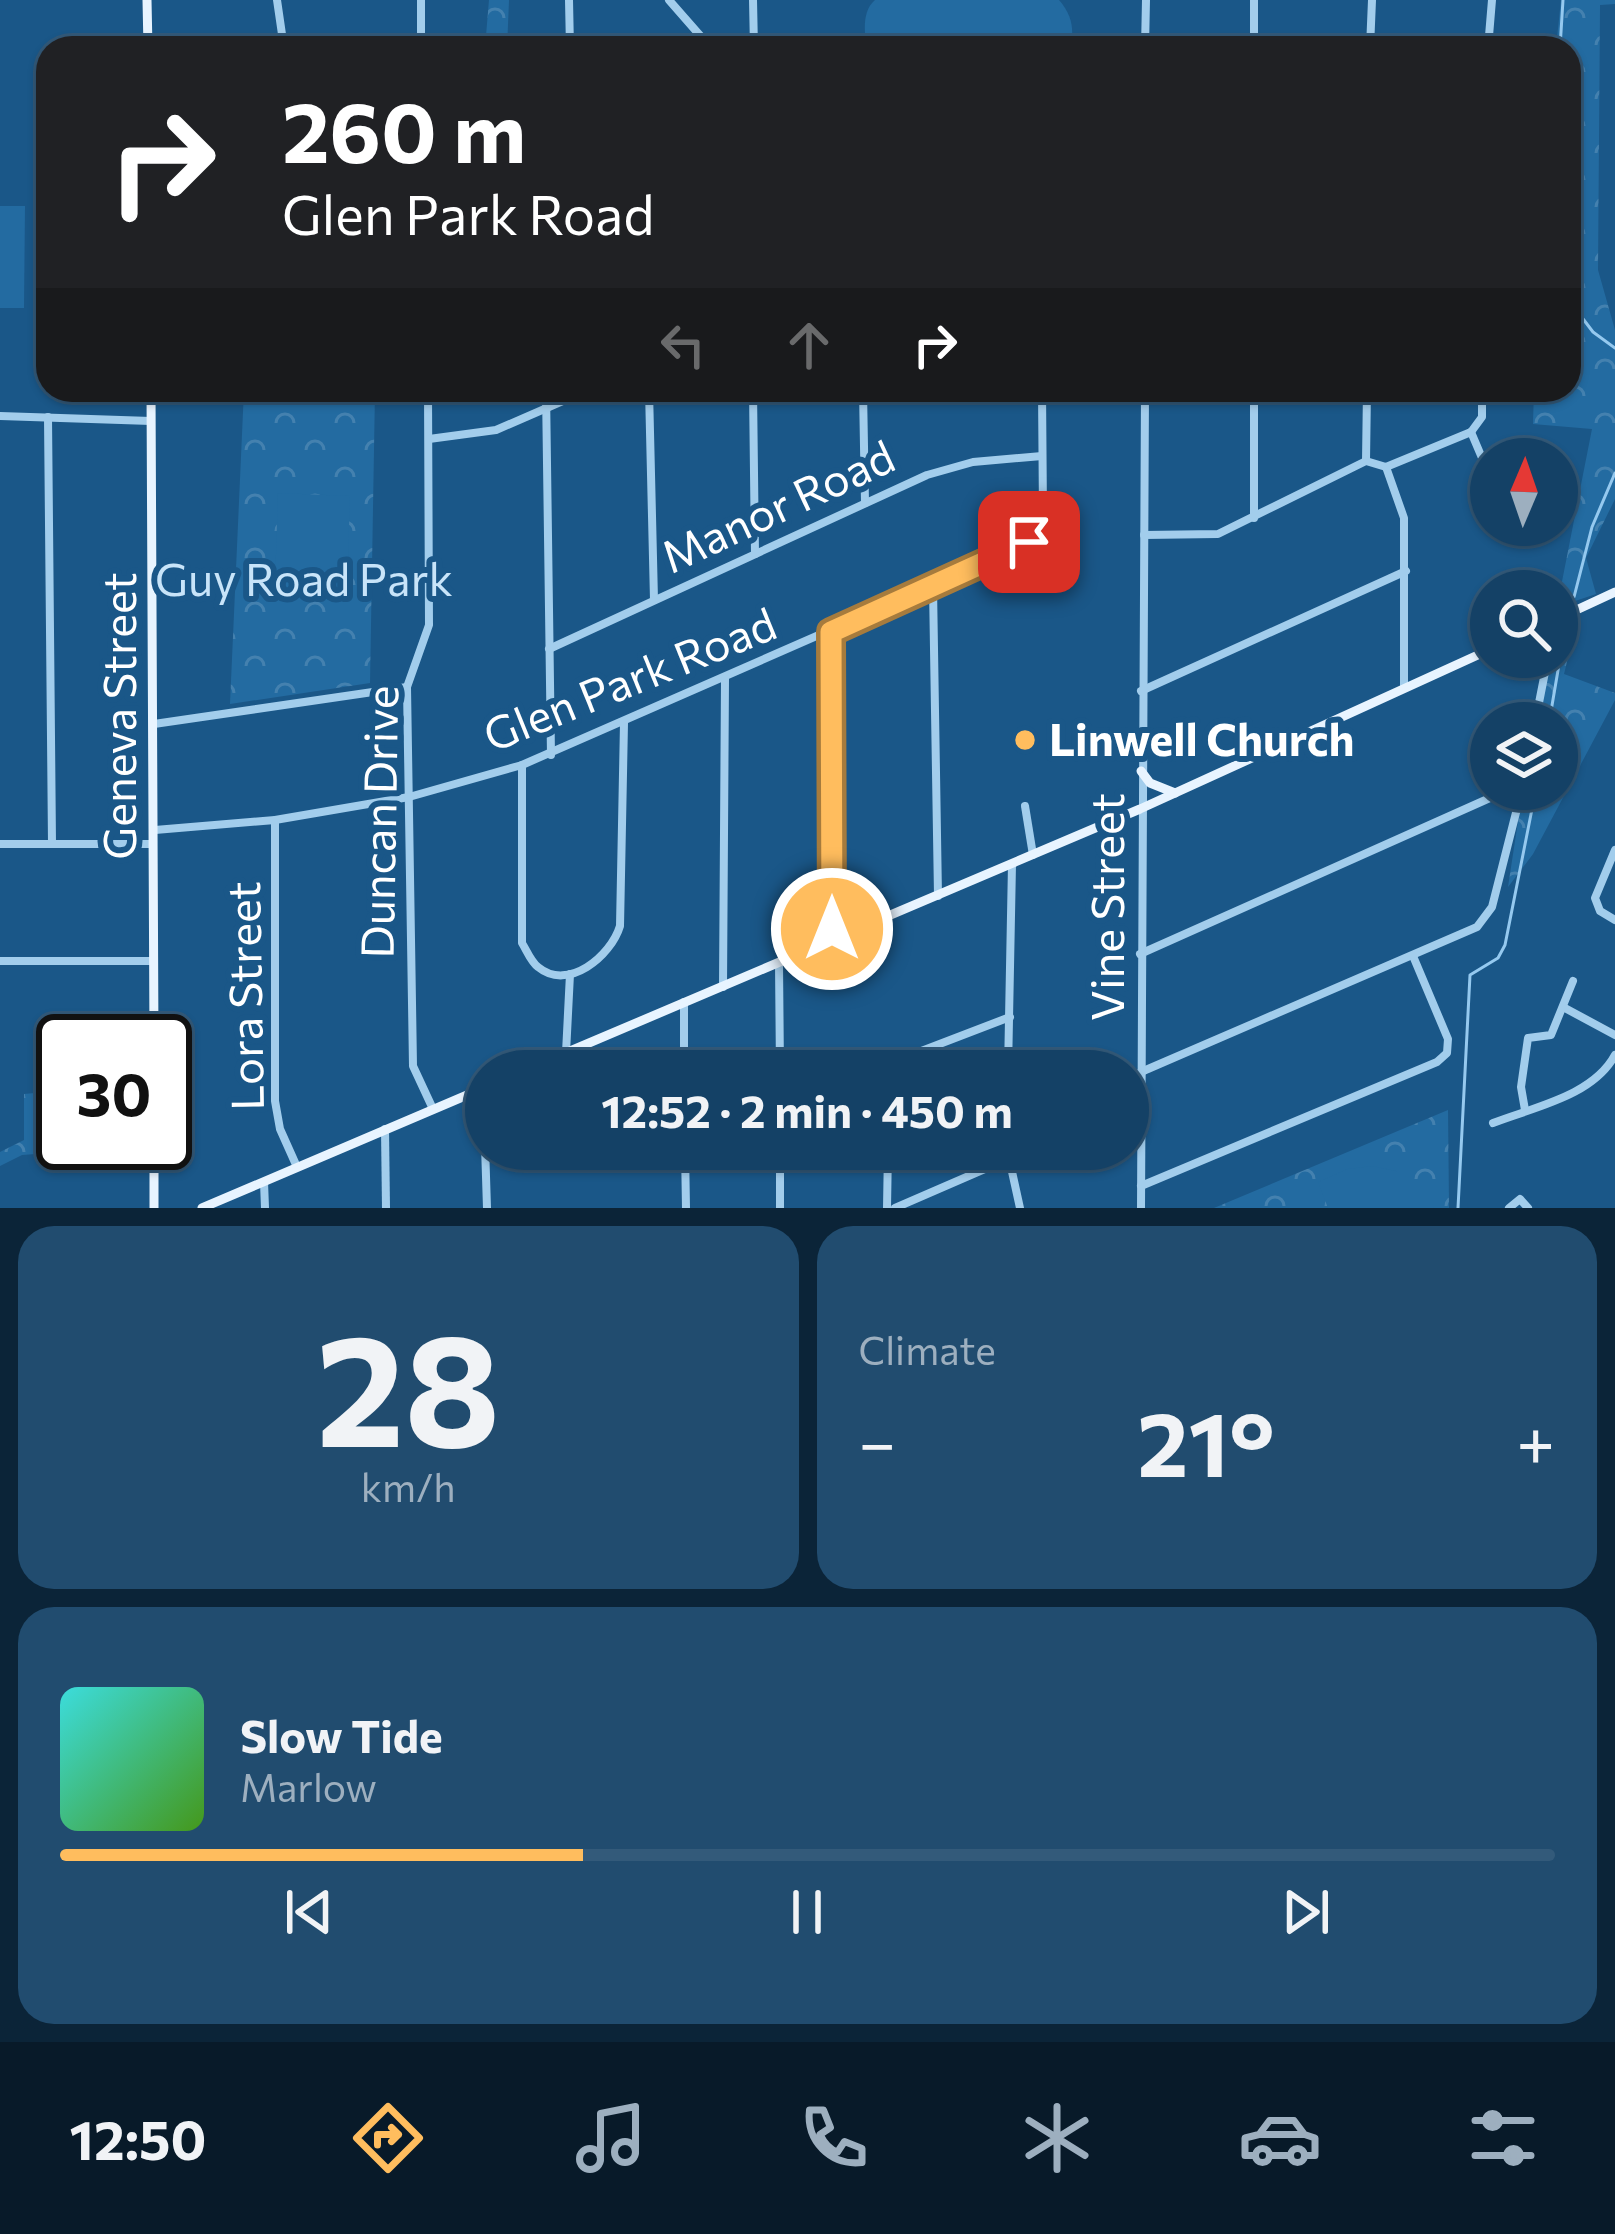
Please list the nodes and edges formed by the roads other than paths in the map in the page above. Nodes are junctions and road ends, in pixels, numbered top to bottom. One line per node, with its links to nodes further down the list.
1 (147, 0): 11 (main road)
2 (277, 0): 12 (street)
3 (421, 0): 13 (street)
4 (569, 0): 14 (street)
5 (669, 0): 15 (street)
6 (753, 0): 16 (street)
7 (1146, 0): 17 (street)
8 (1254, 0): 18 (street)
9 (1372, 0): 19 (street)
10 (1492, 0): 20 (street)
11 (148, 36)
12 (282, 36)
13 (421, 36)
14 (570, 36)
15 (701, 36)
16 (754, 36)
17 (1145, 36)
18 (1254, 36)
19 (1370, 36)
20 (1489, 36)
21 (151, 402): 36 (main road, Geneva Street)
22 (428, 402): 39 (street, Duncan Drive)
23 (547, 402): 33 (street)
24 (557, 402): 33 (street)
25 (649, 402): 50 (street)
26 (753, 402): 46 (street)
27 (863, 402): 43 (street)
28 (1042, 402): 40 (street, Glen Park Road)
29 (1145, 402): 45 (street, Vine Street)
30 (1254, 402): 44 (street)
31 (1366, 402): 41 (street)
32 (1482, 402): 37 (street)
33 (547, 406): 39 (street); 53 (street)
34 (0, 416): 35 (street)
35 (49, 417): 36 (street); 73 (street)
36 (151, 421): 60 (main road, Geneva Street)
37 (1471, 432): 38 (street); 42 (street)
38 (1474, 438)
39 (429, 439): 56 (street, Duncan Drive)
40 (1042, 456): 43 (street, Manor Road); 48 (street, Glen Park Road)
41 (1366, 461): 42 (street); 44 (street)
42 (1386, 467): 47 (street)
43 (865, 503): 46 (street, Manor Road)
44 (1254, 518): 45 (street)
45 (1143, 535): 58 (street, Vine Street)
46 (755, 554): 50 (street, Manor Road)
47 (1406, 571): 57 (street); 58 (street)
48 (933, 587): 52 (street, Glen Park Road); 78 (street)
49 (1615, 592): 51 (main road)
50 (654, 600): 53 (street, Manor Road)
51 (1578, 609)
52 (831, 632): 55 (street, Glen Park Road); 80 (street)
53 (550, 649): 61 (street)
54 (1470, 658): 57 (main road)
55 (725, 680): 59 (street, Glen Park Road); 88 (street)
56 (406, 687): 60 (street); 65 (street, Duncan Drive)
57 (1404, 688): 64 (main road)
58 (1141, 691): 63 (street, Vine Street)
59 (624, 723): 61 (street, Glen Park Road); 86 (street)
60 (154, 724): 71 (main road, Geneva Street)
61 (551, 755): 62 (street, Glen Park Road)
62 (522, 765): 65 (street, Glen Park Road); 86 (street)
63 (1141, 771): 64 (main road); 68 (street, Vine Street)
64 (1175, 793): 68 (main road)
65 (409, 797): 70 (street, Glen Park Road); 104 (street, Duncan Drive)
66 (1025, 806): 76 (street)
67 (1470, 807): 81 (street)
68 (1140, 809): 76 (main road); 81 (street, Vine Street)
69 (1516, 810): 82 (street)
70 (275, 820): 71 (street, Glen Park Road); 108 (street, Lora Street)
71 (155, 830): 74 (main road, Geneva Street)
72 (0, 844): 73 (street)
73 (52, 844): 74 (street)
74 (154, 844): 84 (main road, Geneva Street)
75 (1615, 850): 79 (street)
76 (1033, 855): 77 (main road)
77 (1012, 864): 78 (main road); 92 (street)
78 (938, 896): 80 (main road)
79 (1615, 920)
80 (832, 941): 85 (main road)
81 (1140, 954): 100 (street, Vine Street)
82 (1413, 956): 102 (street); 118 (street)
83 (0, 961): 84 (street)
84 (153, 961): 91 (main road, Geneva Street)
85 (779, 963): 88 (main road); 97 (street)
86 (570, 974): 94 (street)
87 (1573, 981): 90 (street)
88 (722, 987): 89 (main road)
89 (684, 1002): 95 (main road); 96 (street)
90 (1562, 1007): 93 (street); 105 (street)
91 (154, 1014)
92 (1010, 1016): 98 (street); 99 (street)
93 (1615, 1035)
94 (566, 1050)
95 (573, 1050)
96 (684, 1050)
97 (780, 1050)
98 (923, 1050)
99 (1009, 1050)
100 (1141, 1050)
101 (1615, 1055): 105 (street)
102 (1149, 1069)
103 (465, 1096): 104 (main road)
104 (433, 1109): 107 (main road)
105 (1526, 1110): 106 (street)
106 (1493, 1123)
107 (385, 1130): 108 (main road); 122 (street)
108 (297, 1167): 117 (main road)
109 (154, 1170): 119 (main road)
110 (486, 1170): 123 (street)
111 (685, 1170): 124 (street)
112 (780, 1170): 125 (street)
113 (889, 1170): 126 (street)
114 (972, 1170): 126 (street)
115 (1010, 1170): 127 (street)
116 (1141, 1170): 118 (street, Vine Street)
117 (264, 1181): 120 (main road); 121 (street)
118 (1141, 1186): 128 (street, Vine Street)
119 (154, 1208)
120 (202, 1208)
121 (265, 1208)
122 (386, 1208)
123 (487, 1208)
124 (686, 1208)
125 (780, 1208)
126 (891, 1208)
127 (1020, 1208)
128 (1141, 1208)
129 (1509, 1208): 130 (street)
130 (1528, 1208)

